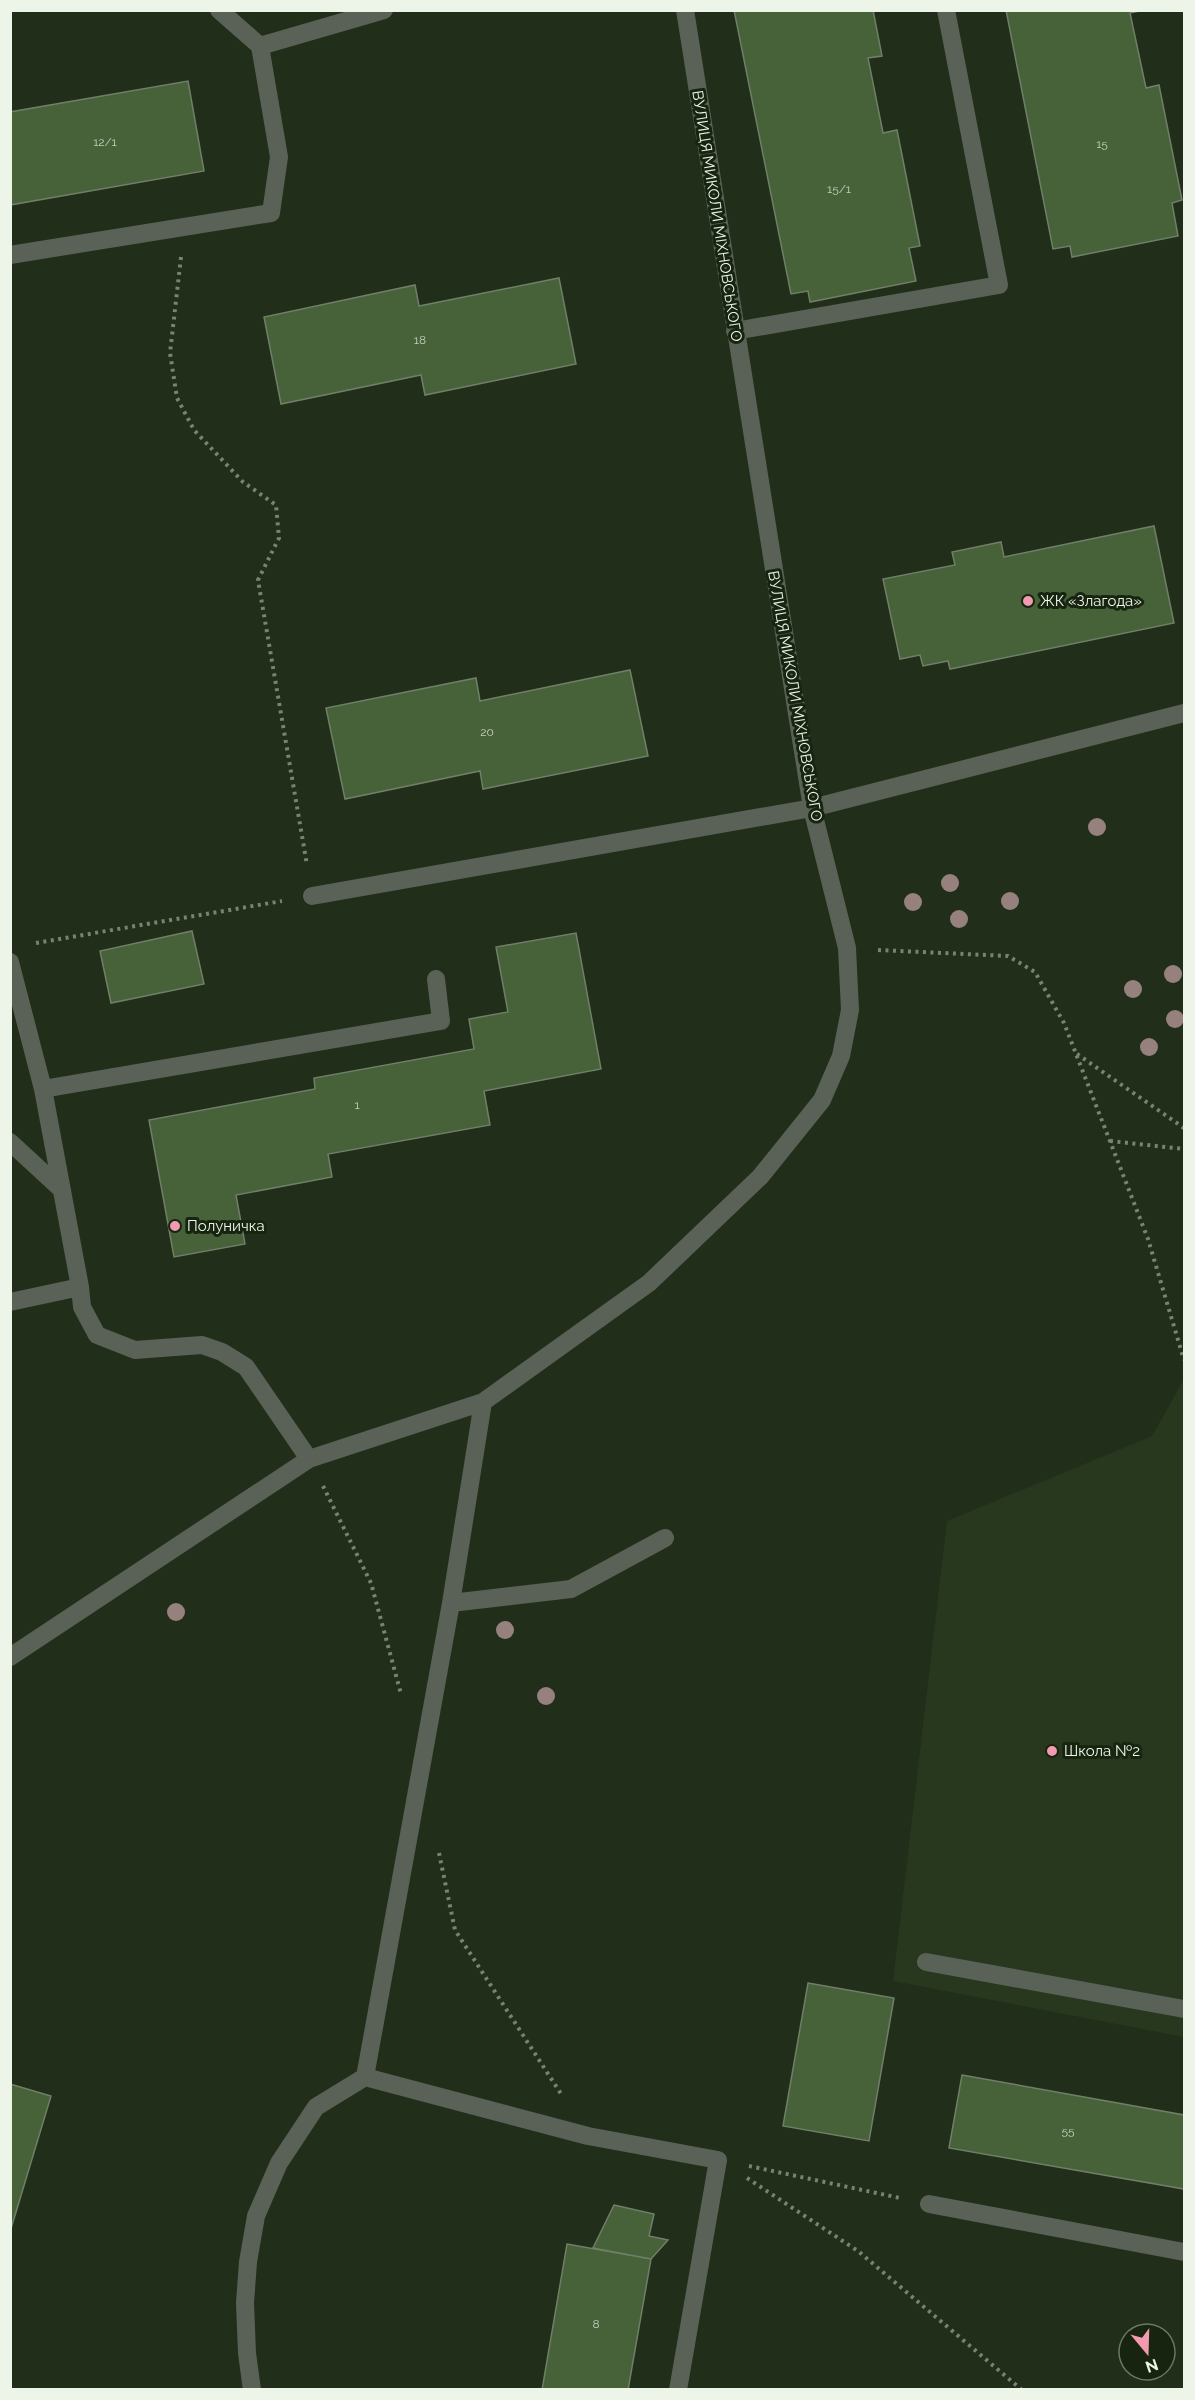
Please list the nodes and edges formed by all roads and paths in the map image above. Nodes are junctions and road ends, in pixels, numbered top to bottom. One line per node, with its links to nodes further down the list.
1 (219, 10): 5 (street)
2 (384, 10): 5 (street)
3 (686, 10): 8 (street, ВУЛИЦЯ МИКОЛИ МІХНОВСЬКОГО)
4 (946, 10): 8 (street)
5 (260, 46): 6 (street)
6 (185, 227): 7 (street); 11 (path)
7 (10, 255)
8 (735, 331): 10 (street, ВУЛИЦЯ МИКОЛИ МІХНОВСЬКОГО)
9 (1185, 713): 10 (street)
10 (812, 808): 11 (street); 13 (street, ВУЛИЦЯ МИКОЛИ МІХНОВСЬКОГО)
11 (312, 896): 12 (path)
12 (34, 944)
13 (847, 948): 16 (path); 26 (street, ВУЛИЦЯ МИКОЛИ МІХНОВСЬКОГО)
14 (10, 962): 17 (street)
15 (436, 979): 17 (street)
16 (1076, 1054): 18 (path); 19 (path)
17 (43, 1089): 22 (street)
18 (1185, 1128)
19 (1110, 1141): 21 (path); 25 (path)
20 (10, 1142): 22 (street)
21 (1185, 1149)
22 (62, 1189): 23 (street)
23 (80, 1287): 24 (street); 27 (street)
24 (10, 1302)
25 (1185, 1360)
26 (483, 1402): 27 (street, ВУЛИЦЯ МИКОЛИ МІХНОВСЬКОГО); 29 (street)
27 (309, 1459): 30 (street, ВУЛИЦЯ МИКОЛИ МІХНОВСЬКОГО)
28 (665, 1538): 29 (street)
29 (451, 1603): 33 (street)
30 (10, 1657)
31 (926, 1962): 32 (street)
32 (1185, 2009)
33 (365, 2077): 34 (street); 37 (street)
34 (718, 2160): 35 (path); 38 (street); 39 (path)
35 (929, 2204): 36 (street)
36 (1185, 2252)
37 (252, 2390)
38 (678, 2390)
39 (1022, 2390)

